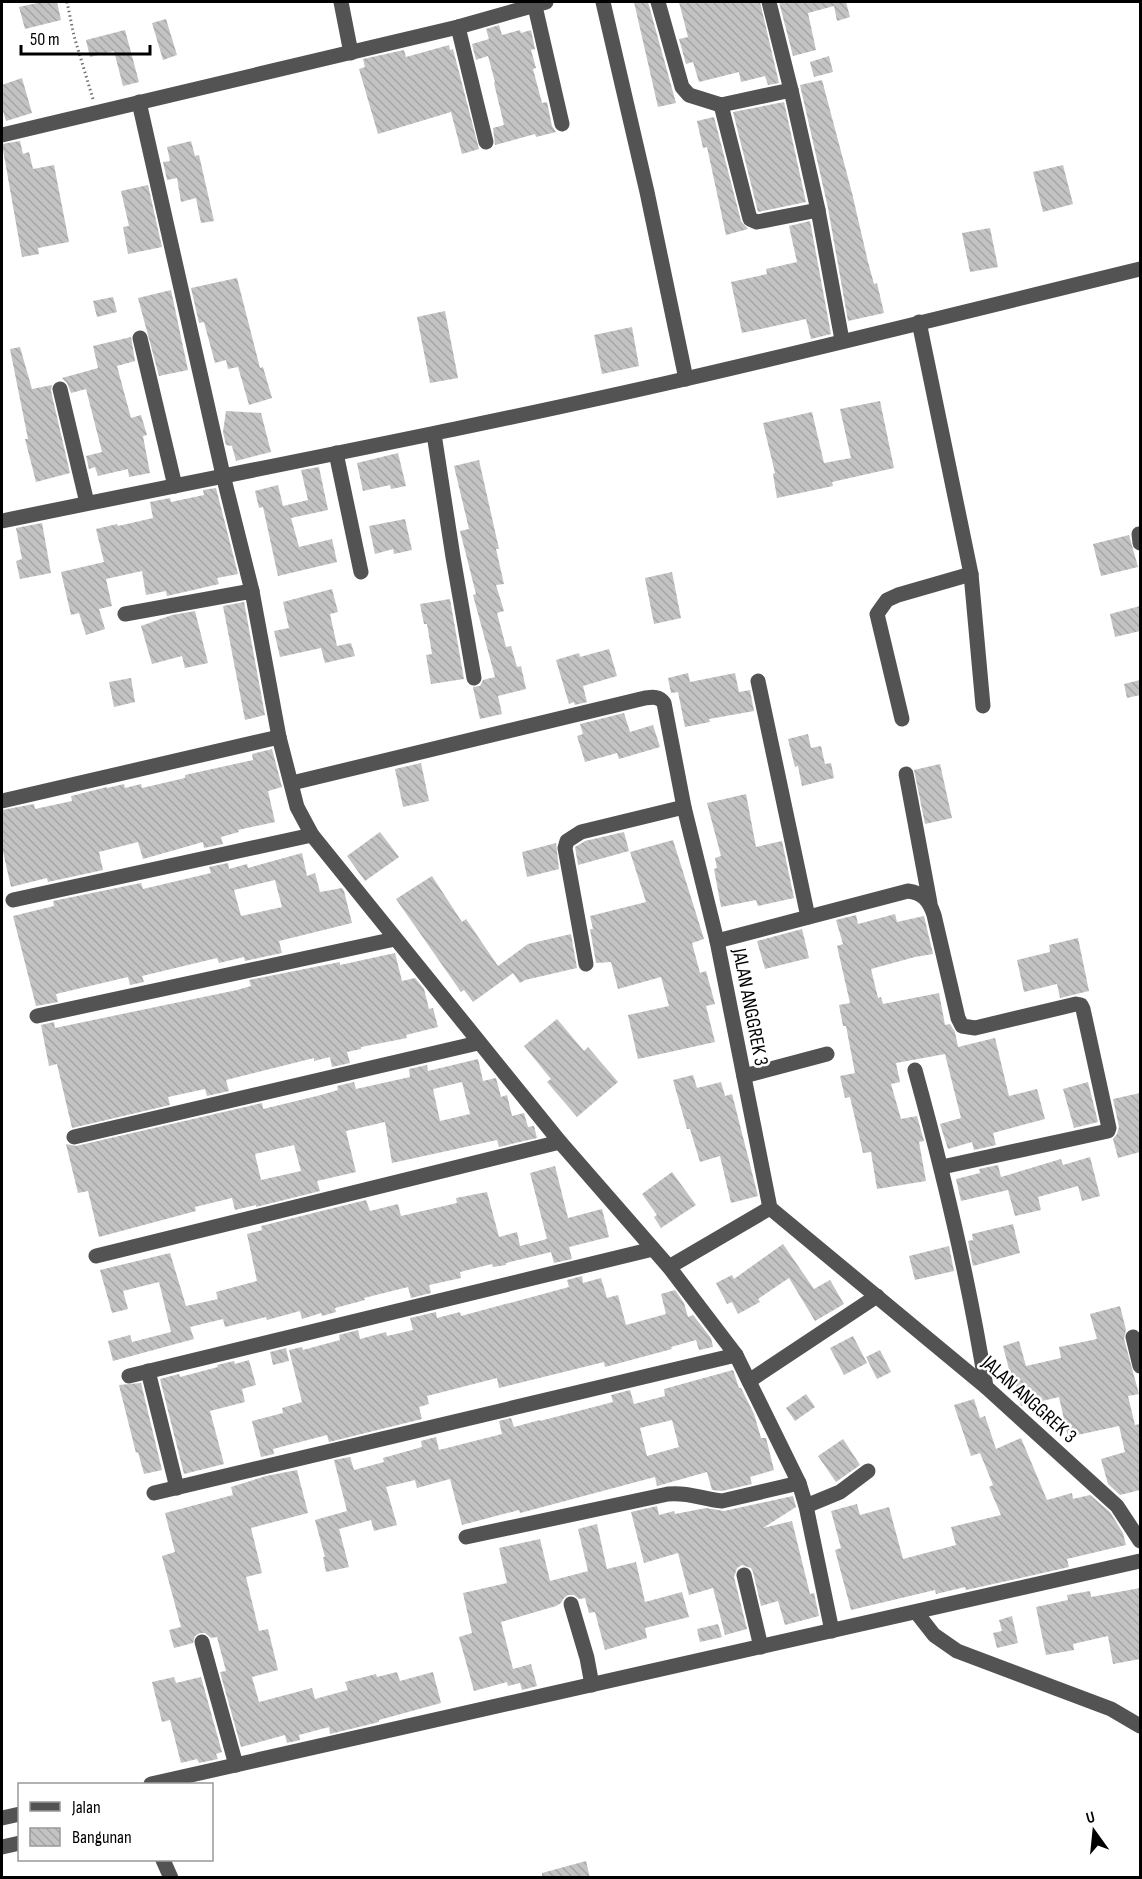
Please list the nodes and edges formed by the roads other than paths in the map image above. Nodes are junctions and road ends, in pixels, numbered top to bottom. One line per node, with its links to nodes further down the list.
1 (341, 2): 7 (street)
2 (538, 2): 6 (street); 11 (street)
3 (603, 2): 19 (street)
4 (658, 2): 10 (street)
5 (770, 2): 8 (street)
6 (458, 27): 7 (street); 13 (street)
7 (351, 53): 9 (street)
8 (791, 90): 10 (street); 14 (street)
9 (139, 102): 12 (street); 23 (street)
10 (721, 105): 14 (street)
11 (562, 124)
12 (2, 135)
13 (486, 142)
14 (818, 210): 18 (street)
15 (1140, 269): 16 (street)
16 (919, 322): 18 (street); 28 (street)
17 (140, 338): 24 (street)
18 (842, 340): 19 (street)
19 (686, 379): 21 (street)
20 (60, 389): 25 (street)
21 (434, 434): 22 (street); 31 (street)
22 (336, 453): 23 (street); 27 (street)
23 (223, 475): 24 (street); 29 (street)
24 (175, 486): 25 (street)
25 (87, 503): 26 (street)
26 (2, 521)
27 (361, 572)
28 (970, 574): 33 (street); 34 (street)
29 (252, 591): 30 (street); 35 (street)
30 (125, 614)
31 (474, 678)
32 (758, 681): 43 (street)
33 (983, 706)
34 (902, 719)
35 (279, 737): 37 (street); 38 (street)
36 (906, 774): 42 (street)
37 (292, 783): 39 (street, JALAN ANGGREK 3); 40 (street)
38 (2, 801)
39 (684, 807): 45 (street, JALAN ANGGREK 3); 46 (street)
40 (312, 835): 41 (street); 44 (street)
41 (13, 900)
42 (930, 903): 43 (street); 54 (street)
43 (808, 917): 45 (street)
44 (395, 939): 47 (street); 48 (street)
45 (717, 941): 51 (street, JALAN ANGGREK 3)
46 (586, 964)
47 (37, 1016)
48 (478, 1043): 52 (street); 53 (street)
49 (827, 1054): 51 (street)
50 (915, 1070): 54 (street)
51 (744, 1076): 55 (street, JALAN ANGGREK 3)
52 (74, 1137)
53 (560, 1142): 56 (street); 57 (street)
54 (942, 1167): 66 (street)
55 (770, 1208): 58 (street); 59 (street, JALAN ANGGREK 3)
56 (653, 1249): 58 (street); 63 (street)
57 (96, 1256)
58 (669, 1267): 61 (street)
59 (877, 1296): 65 (street); 66 (street, JALAN ANGGREK 3)
60 (1133, 1337): 62 (street)
61 (736, 1355): 65 (street); 69 (street)
62 (1140, 1366)
63 (148, 1371): 64 (street); 69 (street)
64 (129, 1376)
65 (749, 1381): 68 (street)
66 (986, 1387): 73 (street, JALAN ANGGREK 3)
67 (868, 1471): 71 (street)
68 (799, 1483): 71 (street); 72 (street)
69 (177, 1488): 70 (street)
70 (154, 1494)
71 (806, 1506): 78 (street)
72 (466, 1537)
73 (1140, 1541)
74 (1140, 1561): 77 (street)
75 (744, 1575): 80 (street)
76 (571, 1604): 81 (street)
77 (916, 1612): 78 (street); 82 (street)
78 (832, 1631): 80 (street)
79 (202, 1642): 83 (street)
80 (761, 1647): 81 (street)
81 (592, 1685): 83 (street)
82 (1140, 1726)
83 (236, 1765): 84 (street)
84 (160, 1783)
85 (18, 1814): 86 (street)
86 (2, 1818)
87 (18, 1843): 88 (street)
88 (2, 1847)
89 (163, 1861): 90 (street)
90 (171, 1878)

